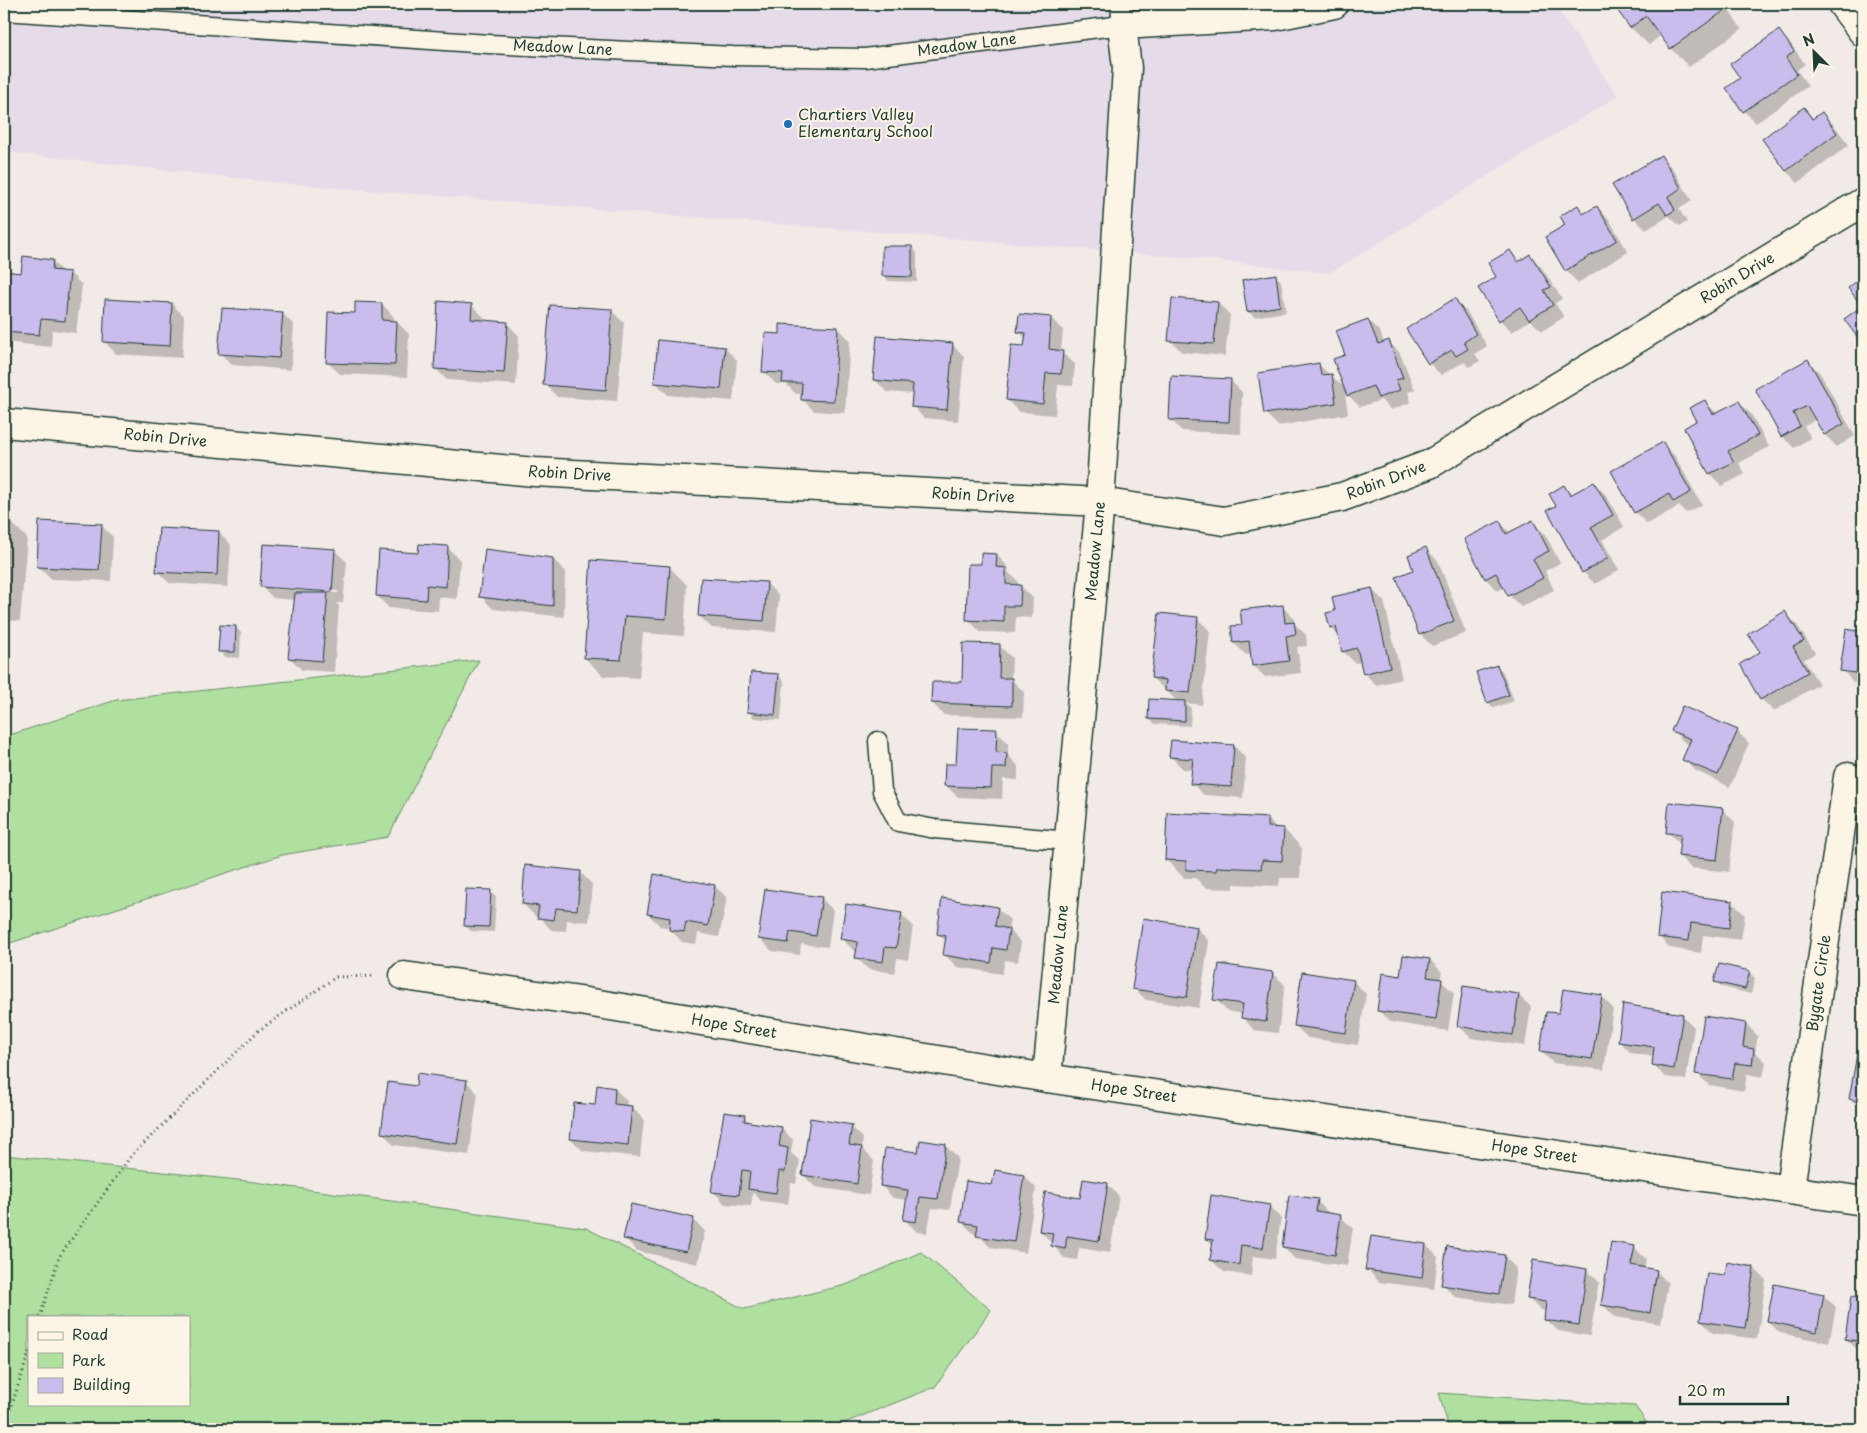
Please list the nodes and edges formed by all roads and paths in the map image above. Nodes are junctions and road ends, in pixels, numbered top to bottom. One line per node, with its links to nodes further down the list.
1 (1334, 4): 4 (street)
2 (1842, 4): 5 (street)
3 (4, 11): 4 (lane, Meadow Lane)
4 (1121, 15): 8 (street, Meadow Lane)
5 (1863, 32)
6 (1863, 202): 8 (street, Robin Drive)
7 (4, 423): 8 (street, Robin Drive)
8 (1100, 502): 11 (street, Meadow Lane)
9 (878, 741): 11 (lane)
10 (1848, 777): 14 (street, Bygate Circle)
11 (1069, 841): 13 (street, Meadow Lane)
12 (404, 976): 13 (street, Hope Street); 16 (path)
13 (1047, 1078): 14 (street, Hope Street)
14 (1790, 1189): 15 (street, Hope Street)
15 (1863, 1201)
16 (40, 1316)
17 (28, 1355): 18 (path)
18 (4, 1429)

